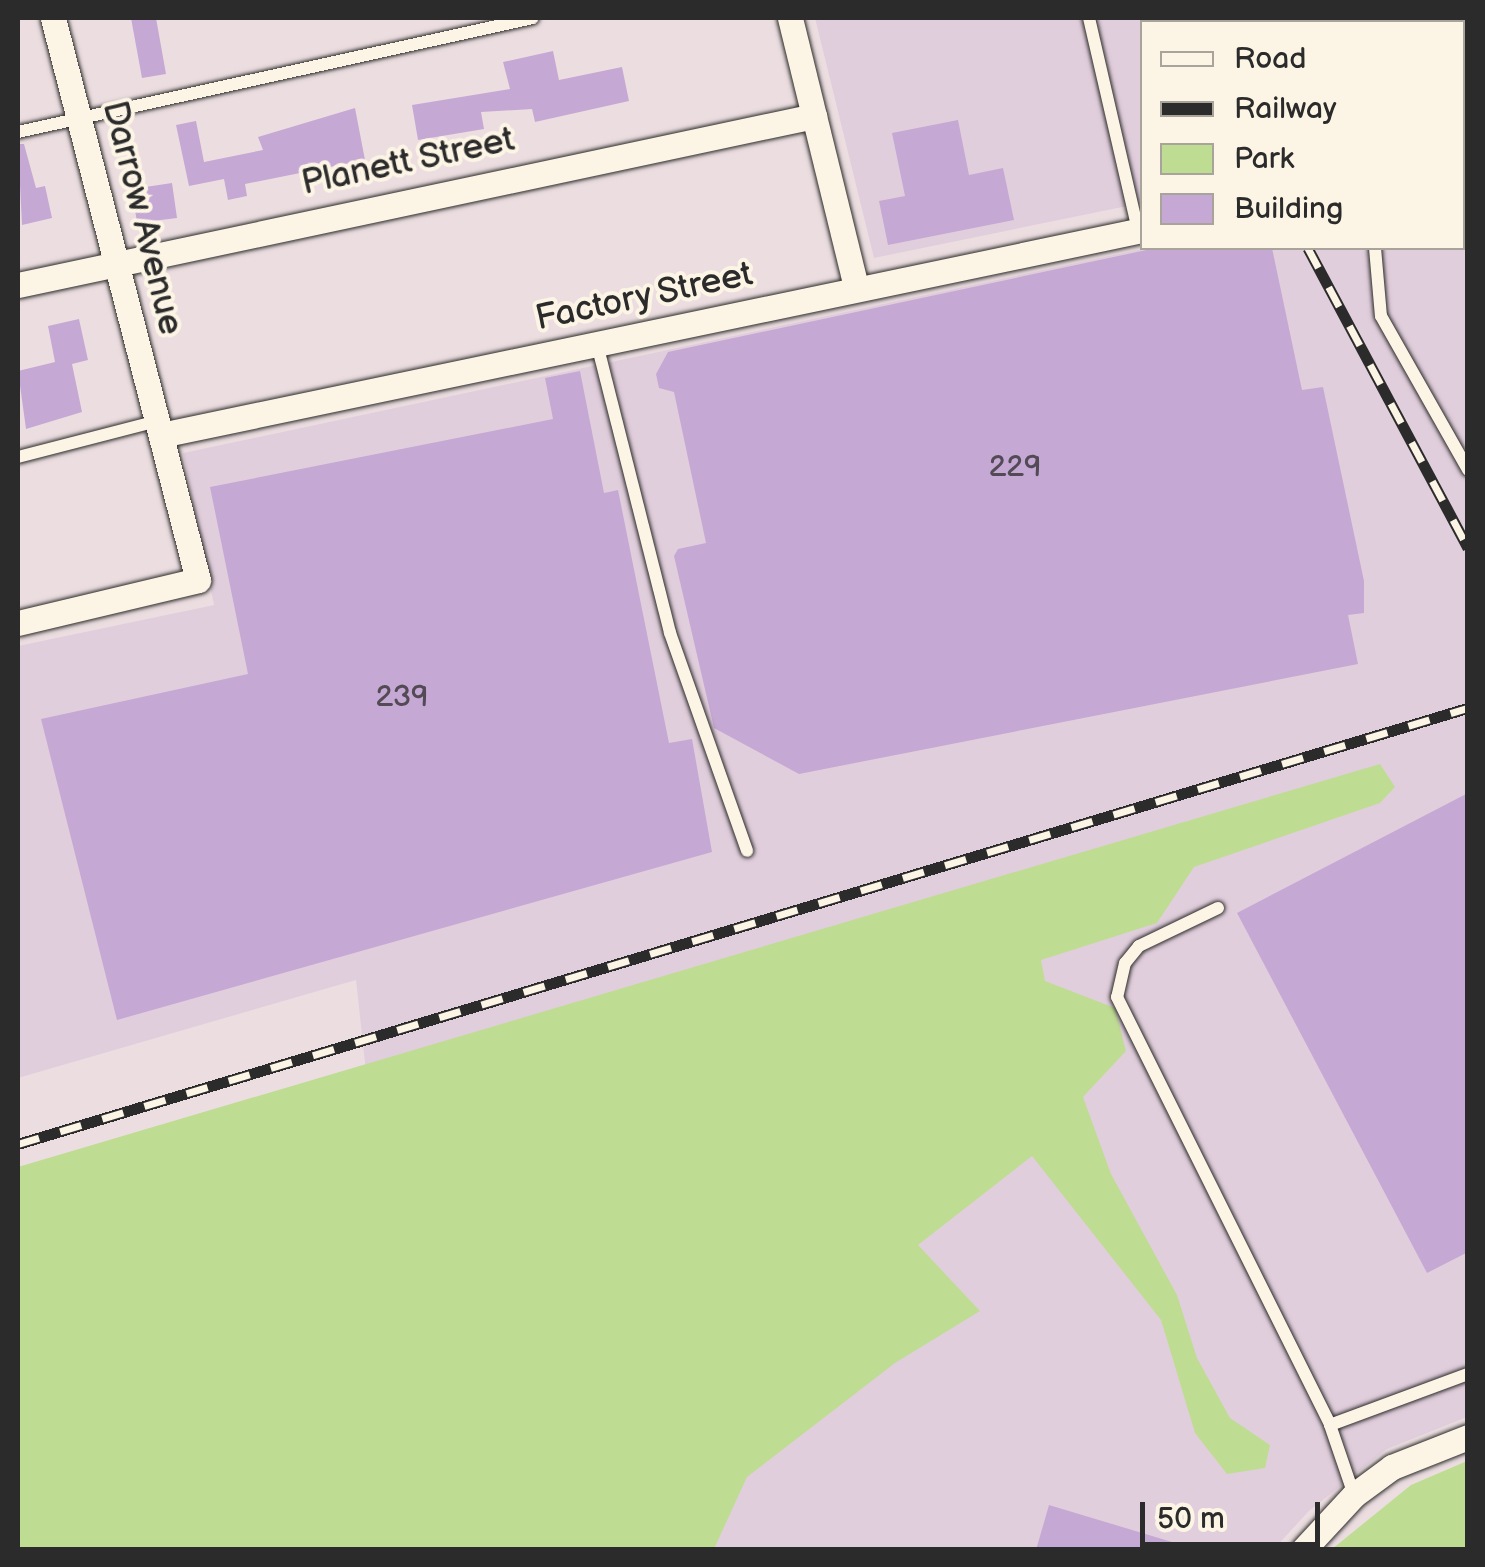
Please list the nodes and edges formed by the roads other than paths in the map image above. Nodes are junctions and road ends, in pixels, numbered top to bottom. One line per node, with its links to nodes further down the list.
1 (54, 18): 6 (street, Darrow Avenue)
2 (533, 18): 6 (lane)
3 (790, 18): 5 (street)
4 (1089, 18): 8 (lane)
5 (814, 116): 10 (street, Planett Street); 12 (street)
6 (80, 118): 7 (lane); 10 (street, Darrow Avenue)
7 (18, 132)
8 (1140, 231): 12 (street, Factory Street)
9 (1376, 250): 16 (lane)
10 (117, 260): 11 (street, Planett Street); 14 (street, Darrow Avenue)
11 (18, 284)
12 (856, 287): 13 (street, Factory Street)
13 (597, 342): 14 (street, Factory Street); 18 (lane)
14 (160, 428): 15 (lane); 17 (street, Darrow Avenue)
15 (18, 457)
16 (1468, 470)
17 (18, 622)
18 (747, 851)
19 (1218, 908): 21 (lane)
20 (1468, 1374): 21 (lane)
21 (1330, 1425): 23 (lane)
22 (1468, 1437): 23 (street)
23 (1354, 1495): 24 (street)
24 (1303, 1550)

